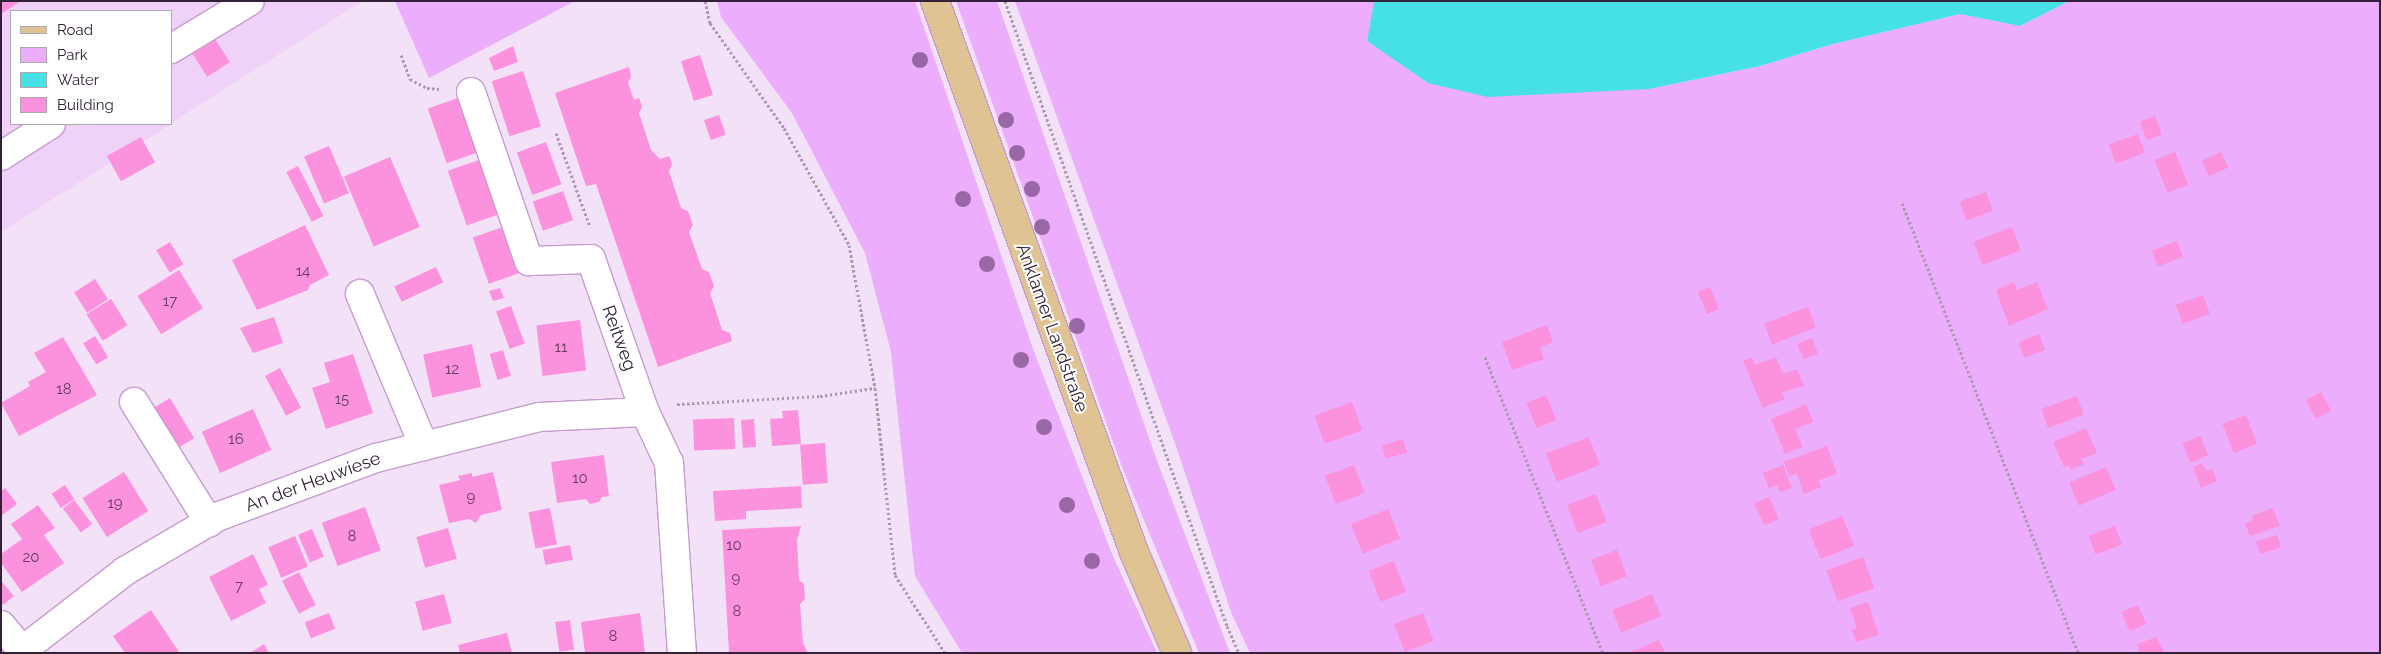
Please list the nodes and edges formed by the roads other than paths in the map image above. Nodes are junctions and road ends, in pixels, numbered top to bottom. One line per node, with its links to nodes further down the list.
1 (250, 1): 3 (street)
2 (935, 1): 15 (main road, Anklamer Landstraße)
3 (172, 48)
4 (471, 92): 9 (street, Reitweg)
5 (49, 125): 6 (street)
6 (1, 156)
7 (360, 294): 10 (street)
8 (134, 402): 11 (street)
9 (645, 412): 10 (street, An der Heuwiese); 14 (street, Reitweg)
10 (424, 446): 11 (street, An der Heuwiese)
11 (209, 522): 13 (street, An der Heuwiese)
12 (1, 624): 13 (street)
13 (21, 651)
14 (682, 653)
15 (1177, 653)

